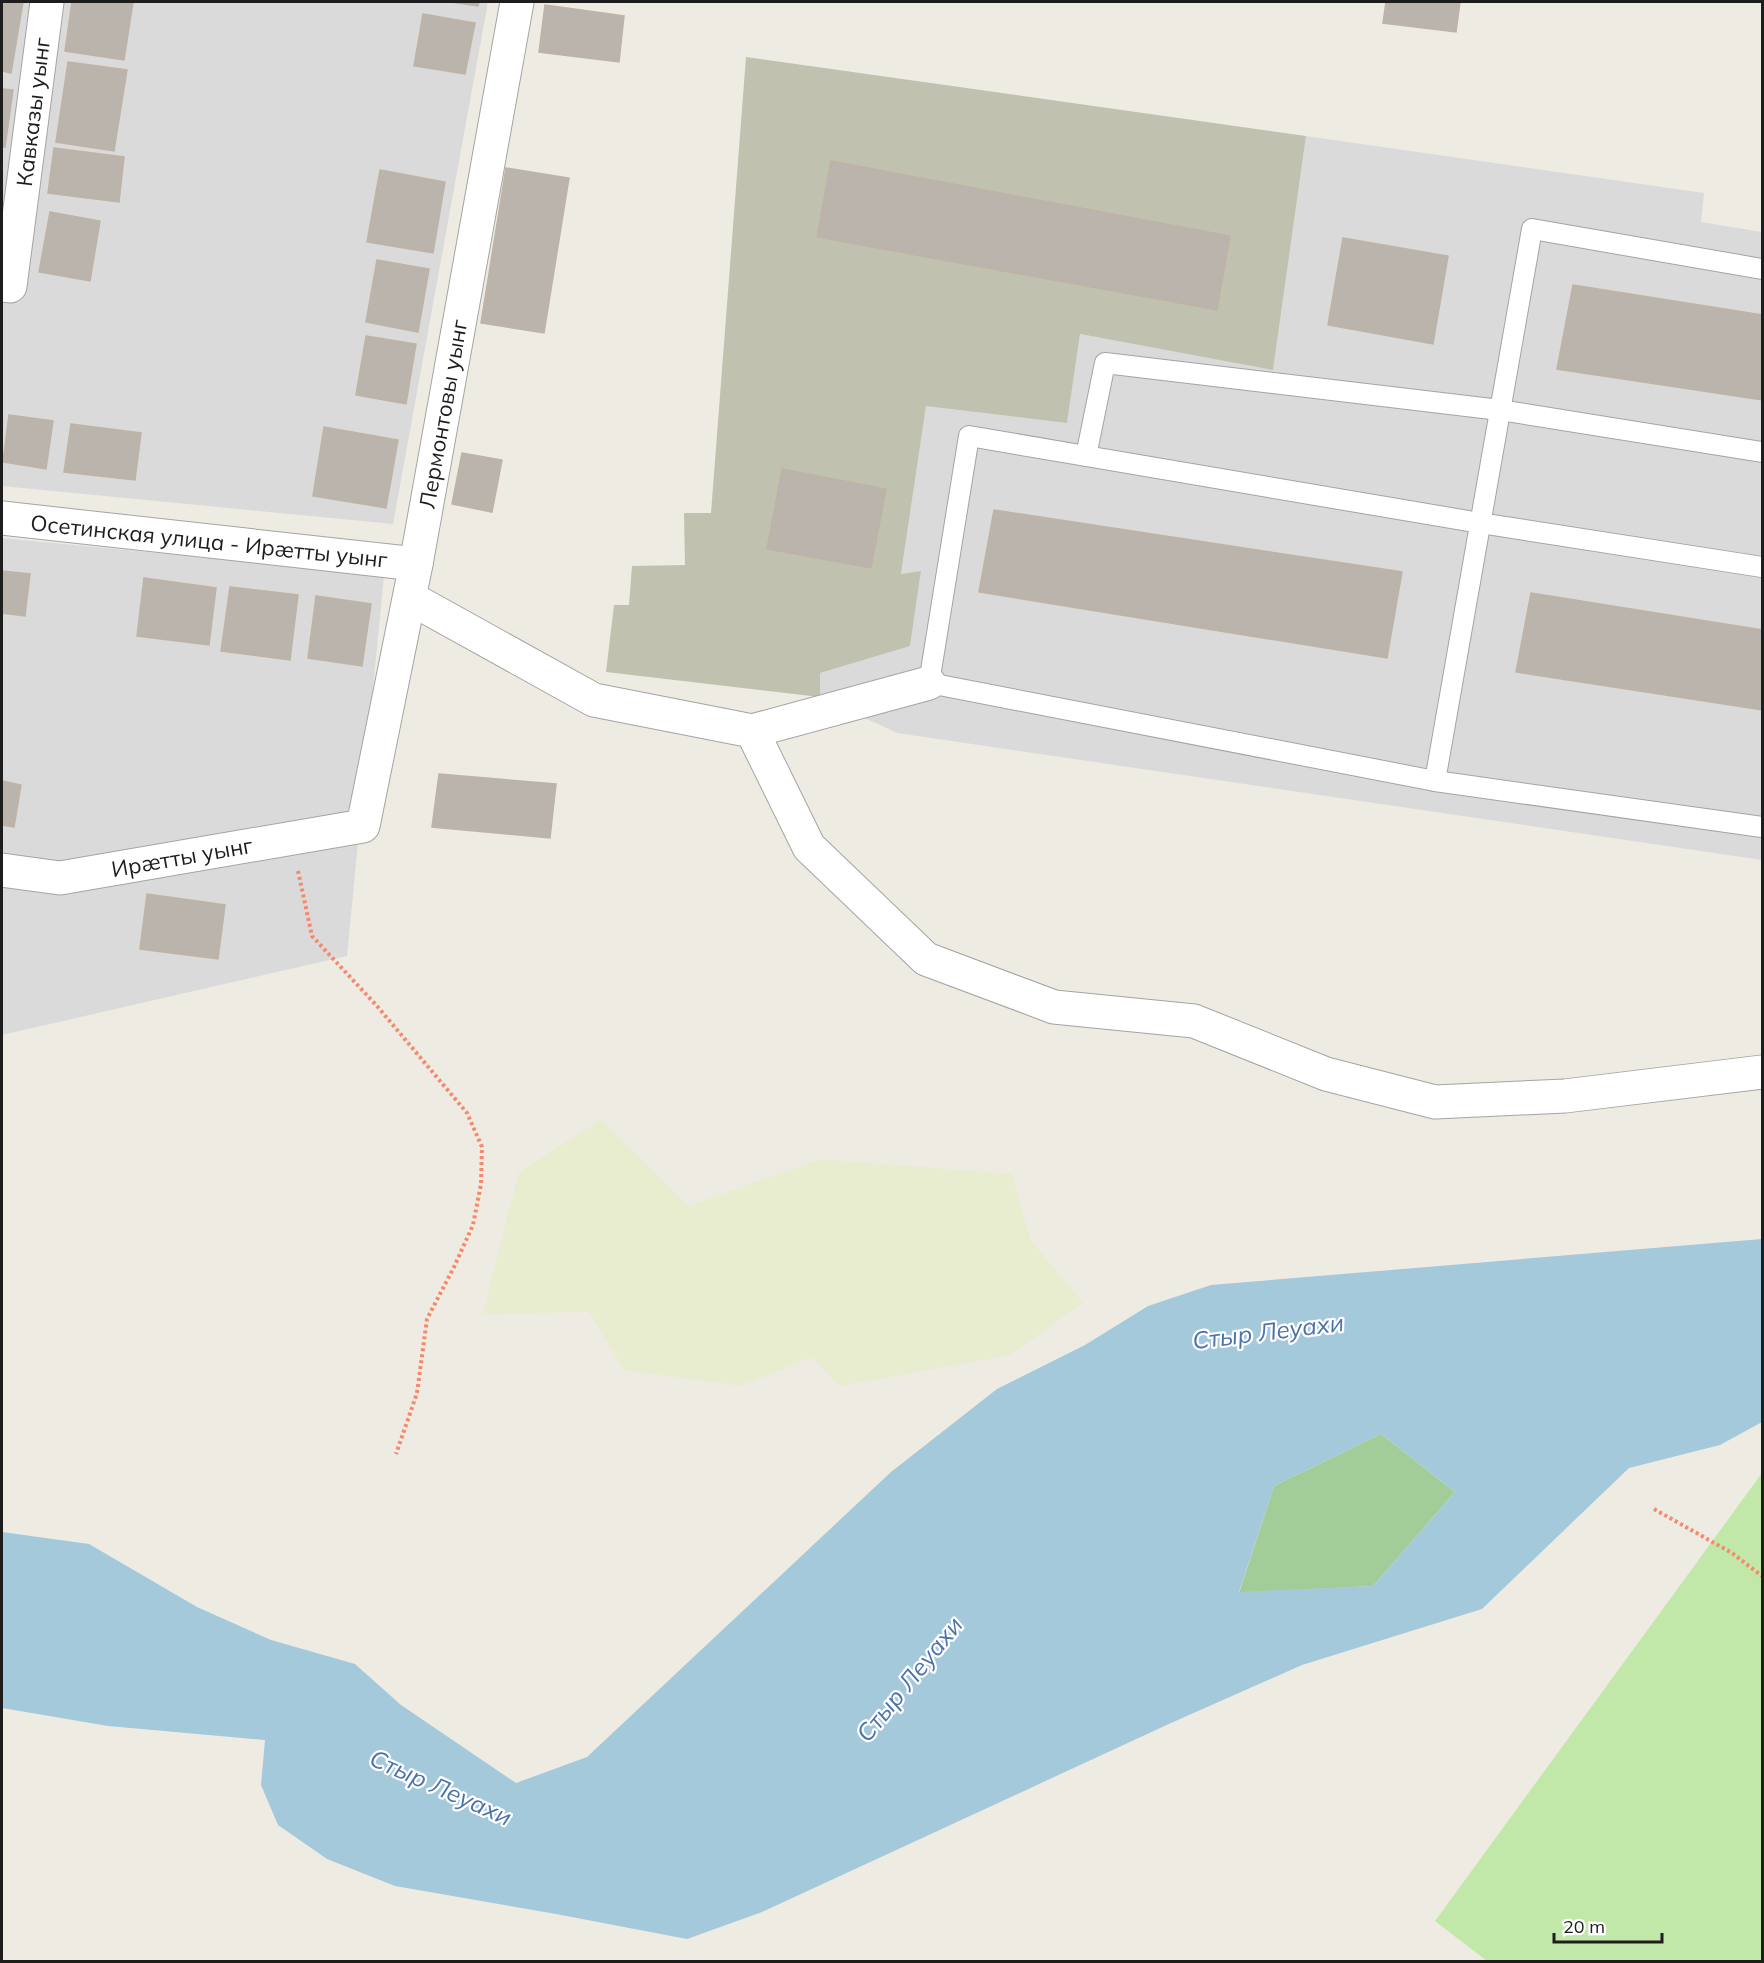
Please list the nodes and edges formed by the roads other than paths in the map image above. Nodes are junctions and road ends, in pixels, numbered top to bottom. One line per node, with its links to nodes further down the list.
1 (47, 2): 4 (street, Кавказы уынг)
2 (517, 2): 10 (street, Лермонтовы уынг)
3 (1762, 269): 5 (lane)
4 (2, 285)
5 (1500, 410): 6 (lane); 7 (lane); 9 (lane)
6 (1762, 452)
7 (1086, 456): 9 (lane); 13 (lane)
8 (2, 518): 10 (street, Осетинская улица - Ирæтты уынг)
9 (1480, 523): 11 (lane); 15 (lane)
10 (416, 564): 12 (street, Лермонтовы уынг)
11 (1762, 567)
12 (410, 598): 14 (street); 16 (street, Лермонтовы уынг)
13 (929, 683): 14 (street); 15 (lane)
14 (752, 731): 19 (street)
15 (1434, 782): 17 (lane)
16 (363, 826): 18 (street, Ирæтты уынг)
17 (1762, 828)
18 (2, 870)
19 (1762, 1072)

